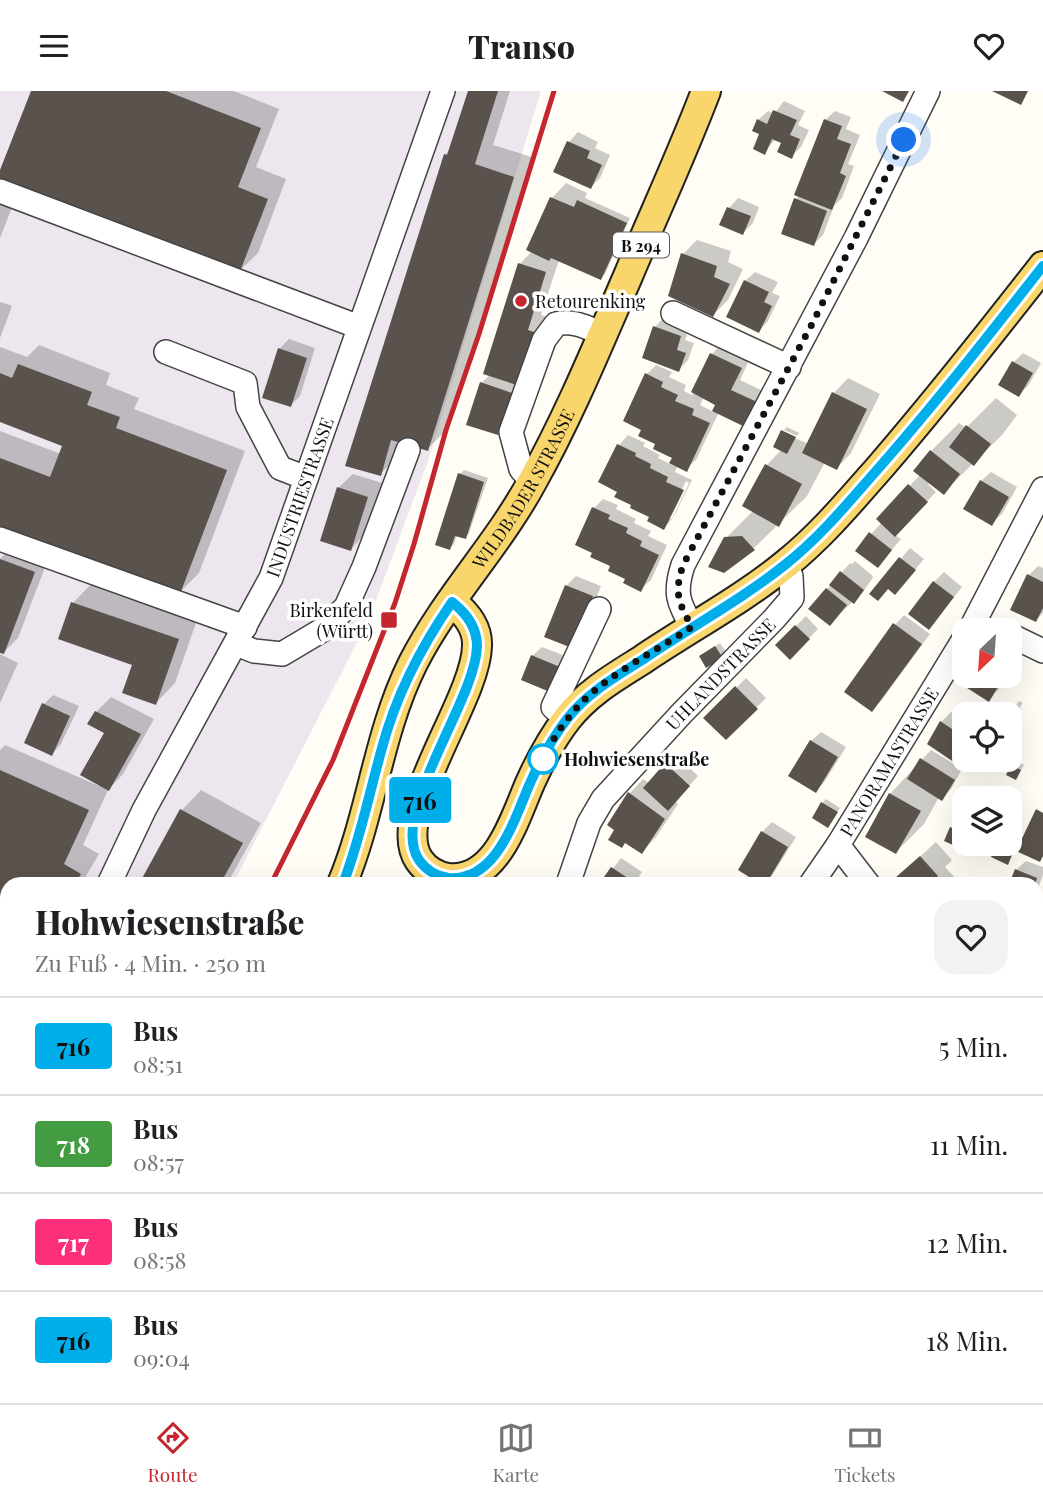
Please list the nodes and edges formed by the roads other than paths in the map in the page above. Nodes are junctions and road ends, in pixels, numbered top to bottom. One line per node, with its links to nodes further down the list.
1 (443, 91): 7 (street, INDUSTRIESTRASSE)
2 (706, 91): 8 (main road, WILDBADER STRASSE / B 294)
3 (928, 91): 10 (street)
4 (0, 191): 7 (street)
5 (1043, 266): 16 (main road)
6 (673, 313): 10 (street)
7 (359, 327): 12 (street, INDUSTRIESTRASSE)
8 (603, 334): 13 (main road, WILDBADER STRASSE / B 294); 13 (street)
9 (166, 352): 12 (street)
10 (789, 367): 20 (street)
11 (408, 450): 21 (street)
12 (306, 478): 21 (street, INDUSTRIESTRASSE)
13 (532, 482): 17 (main road, WILDBADER STRASSE / B 294)
14 (1043, 489): 19 (street, PANORAMASTRASSE)
15 (0, 539): 21 (street)
16 (785, 565): 20 (main road); 31 (street, UHLANDSTRASSE)
17 (452, 602): 28 (main road, WILDBADER STRASSE / B 294); 29 (main road)
18 (599, 609): 25 (street)
19 (976, 618)
20 (692, 627): 25 (main road)
21 (240, 636): 27 (street, INDUSTRIESTRASSE)
22 (1022, 641): 23 (street)
23 (1043, 651)
24 (952, 658): 26 (street, PANORAMASTRASSE)
25 (567, 720): 30 (main road)
26 (838, 845): 32 (street, PANORAMASTRASSE); 33 (street)
27 (111, 877)
28 (345, 877)
29 (446, 877)
30 (471, 877)
31 (570, 877)
32 (816, 877)
33 (863, 877)

